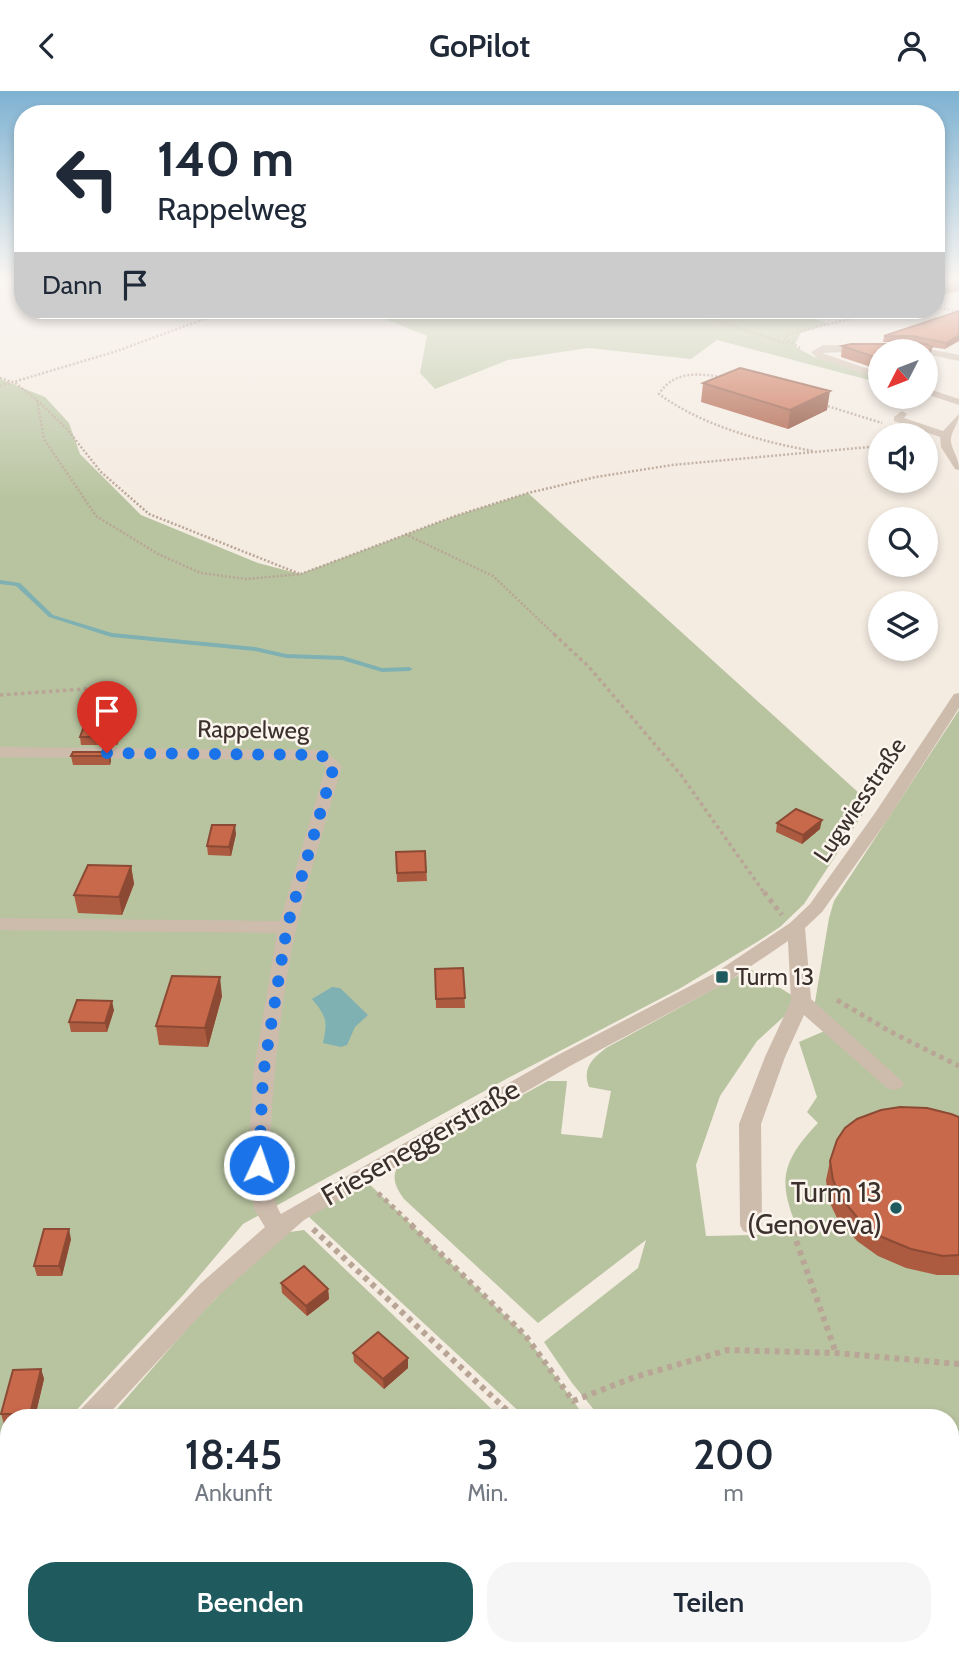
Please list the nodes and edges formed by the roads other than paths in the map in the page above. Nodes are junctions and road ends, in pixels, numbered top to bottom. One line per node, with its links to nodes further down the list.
1 (817, 353): 4 (street)
2 (938, 354): 3 (street)
3 (959, 358)
4 (868, 372)
5 (938, 395): 6 (street)
6 (959, 402)
7 (902, 414): 9 (street)
8 (959, 417): 9 (street)
9 (944, 435): 10 (street)
10 (959, 467)
11 (959, 697): 15 (street, Lugwiesstraße)
12 (0, 753): 14 (street, Rappelweg)
13 (0, 924): 14 (street)
14 (287, 927): 18 (street, Rappelweg)
15 (796, 927): 16 (street); 18 (street, Frieseneggerstraße)
16 (801, 1001): 17 (street); 19 (street)
17 (894, 1083)
18 (287, 1221): 20 (street, Frieseneggerstraße)
19 (751, 1225)
20 (97, 1409)

